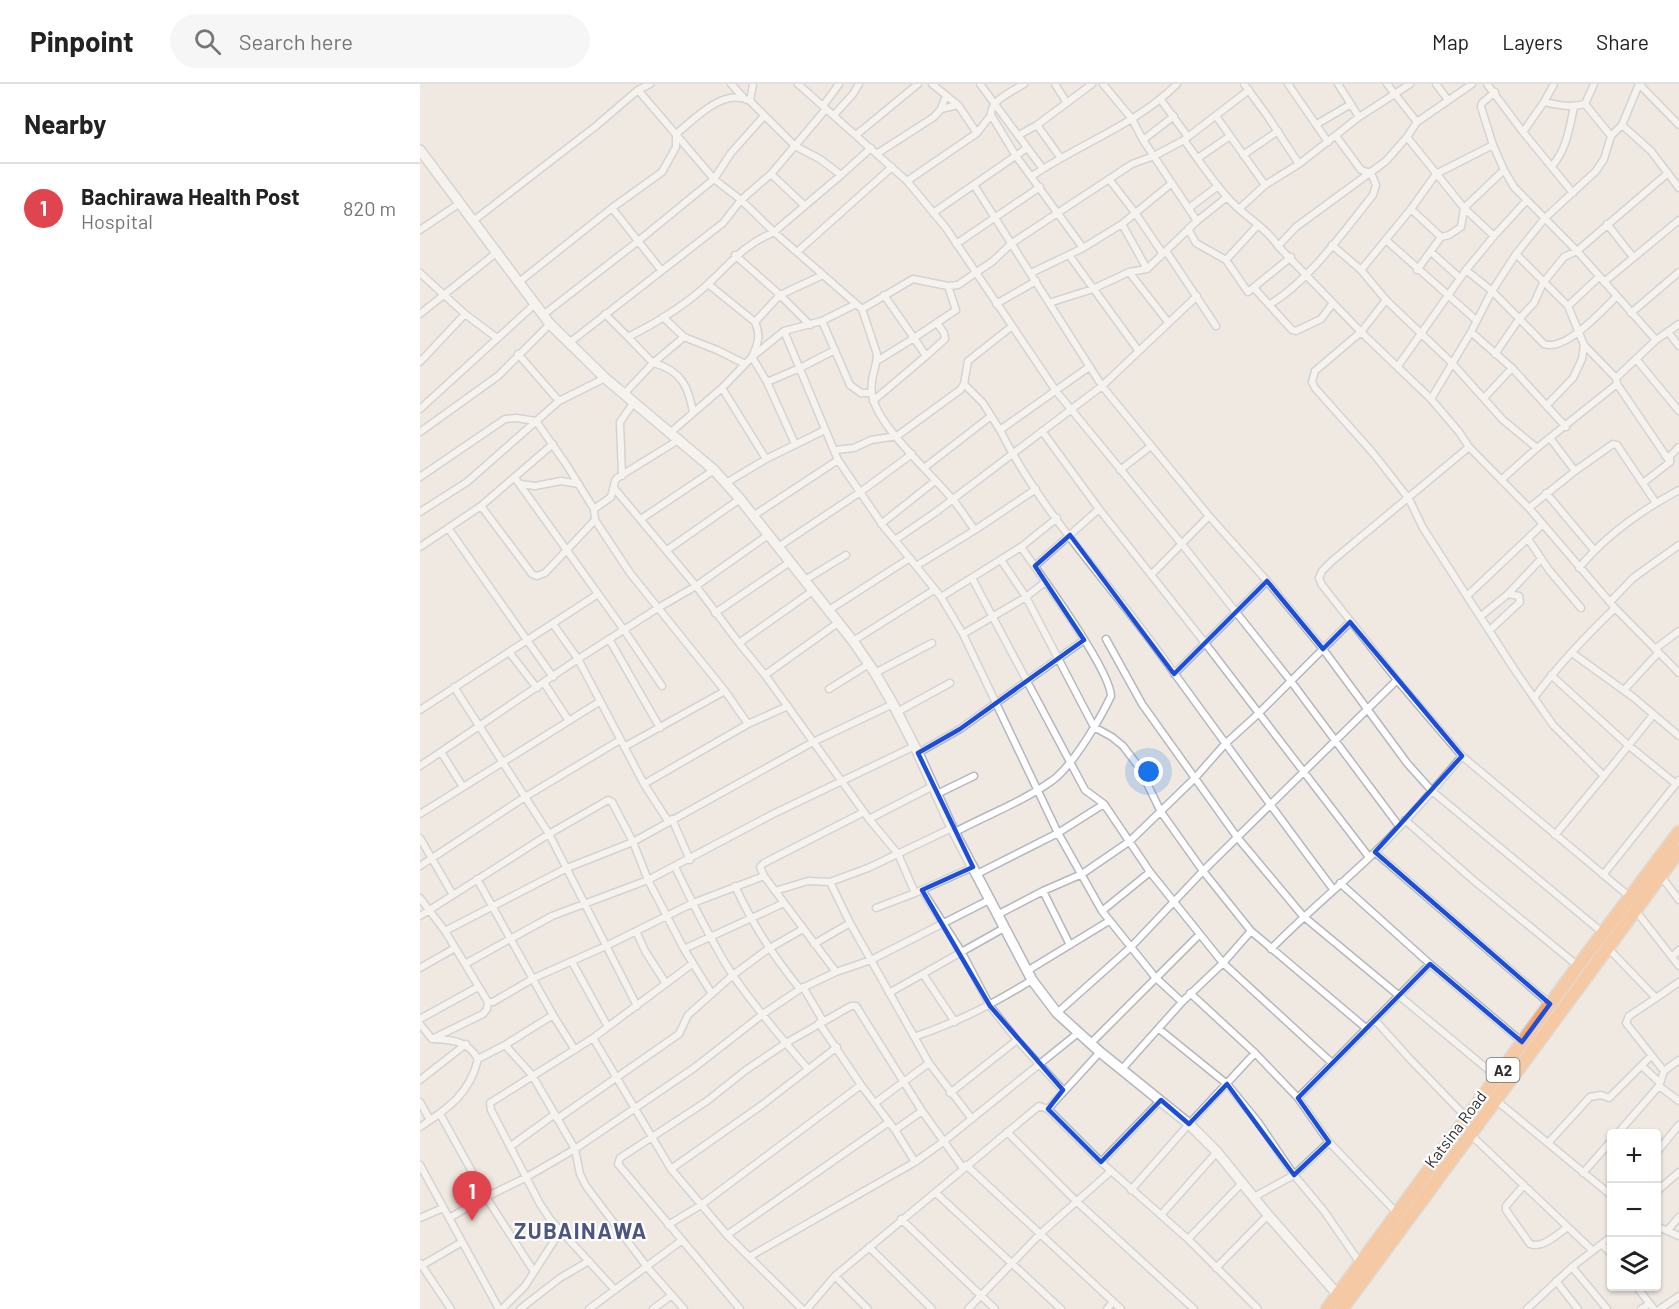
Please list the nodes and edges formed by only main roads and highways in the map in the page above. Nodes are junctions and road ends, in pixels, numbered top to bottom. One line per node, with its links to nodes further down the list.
1 (1679, 831): 2 (highway, A2)
2 (1675, 854): 3 (highway, Katsina Road / A2); 3 (highway, A2)
3 (1344, 1292): 4 (highway, A2); 5 (highway, Katsina Road / A2)
4 (1326, 1309)
5 (1342, 1309)

